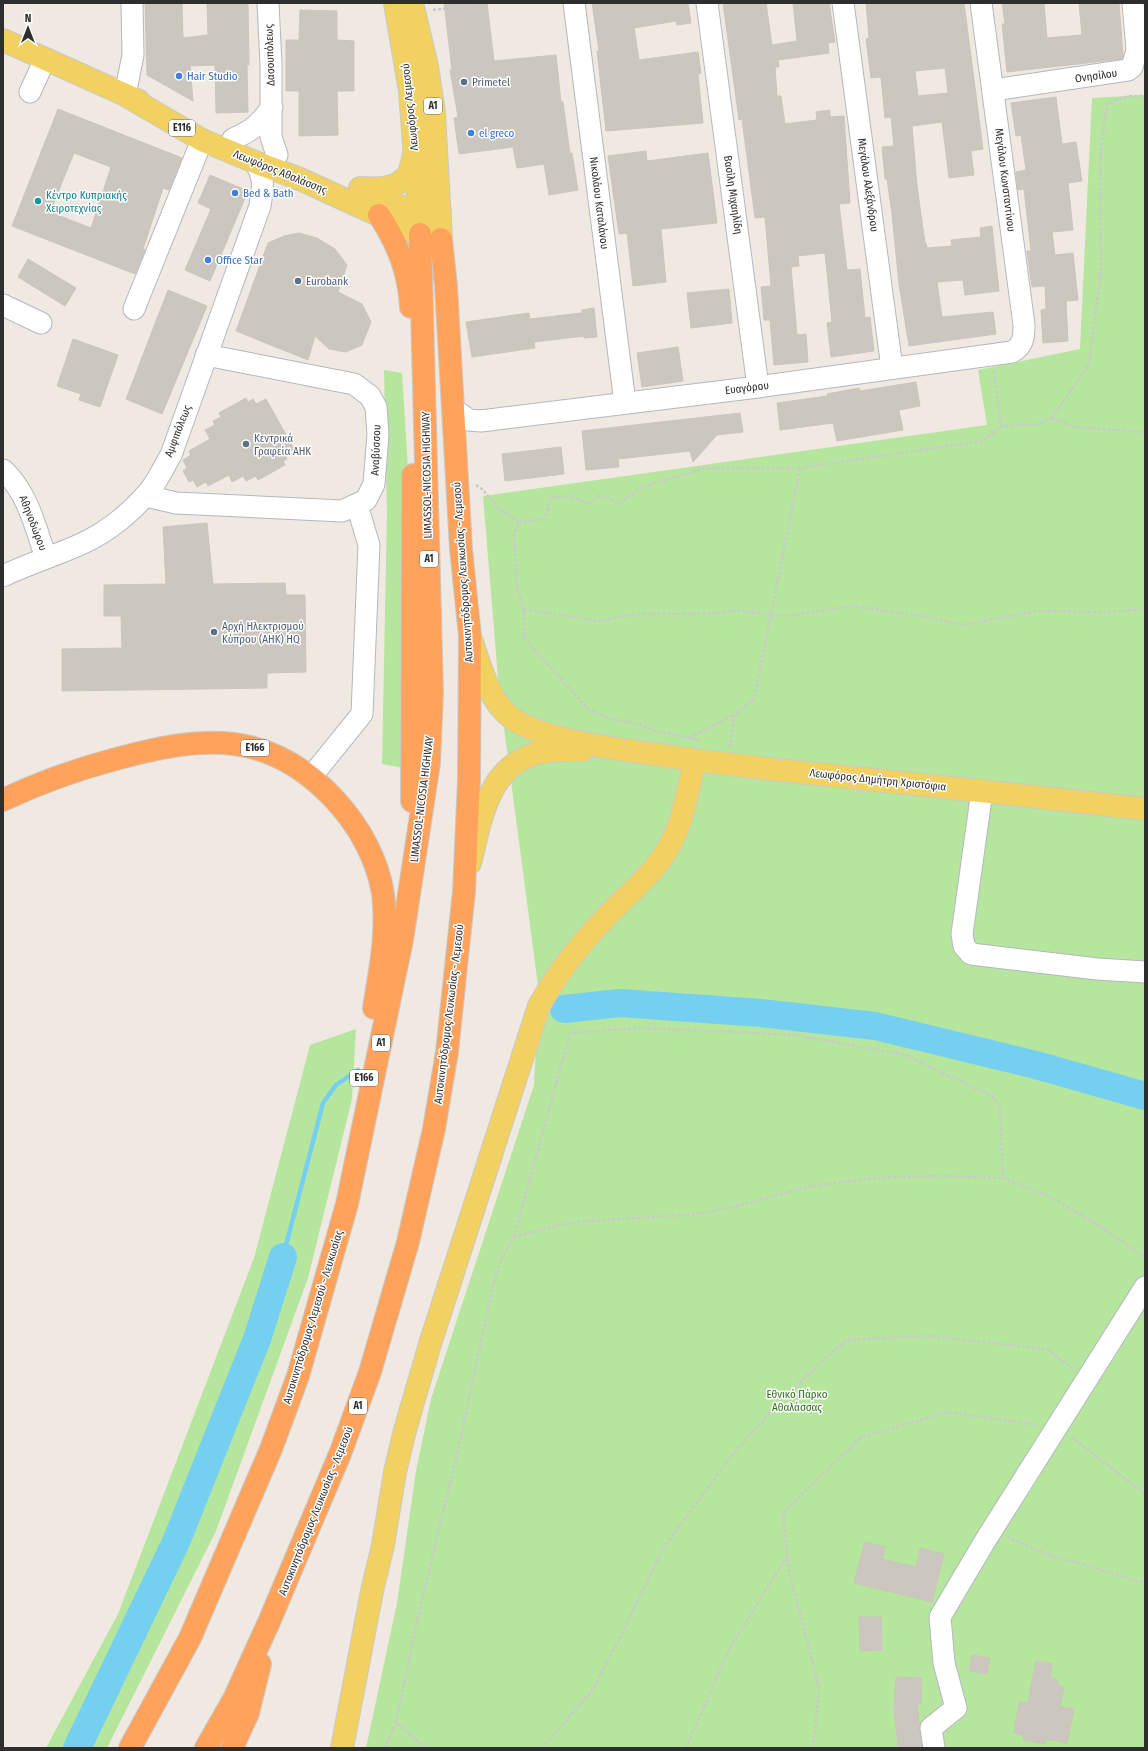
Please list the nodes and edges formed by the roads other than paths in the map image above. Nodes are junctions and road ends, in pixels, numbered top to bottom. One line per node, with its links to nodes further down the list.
1 (132, 3): 14 (street)
2 (268, 3): 15 (street, Δασουπόλεως)
3 (394, 3): 18 (main road, Λεωφόρος Λεμεσού / A1)
4 (412, 3): 24 (main road, Λεωφόρος Λεμεσού / A1)
5 (574, 3): 34 (street, Νικολάου Καταλάνου)
6 (707, 3): 33 (street, Βασίλη Μιχαηλίδη)
7 (843, 3): 32 (street, Μεγάλου Αλεξάνδρου)
8 (981, 3): 12 (street, Μεγάλου Κωνσταντίνου)
9 (1133, 3): 12 (street, Ονησίλου)
10 (3, 40): 11 (main road, Λεωφόρος Αθαλάσσης / E116)
11 (45, 58): 13 (street); 14 (main road, Λεωφόρος Αθαλάσσης / E116)
12 (993, 90): 30 (street, Μεγάλου Κωνσταντίνου)
13 (30, 92)
14 (125, 95): 16 (main road, Λεωφόρος Αθαλάσσης / E116); 17 (main road, Λεωφόρος Αθαλάσσης / E116)
15 (272, 107): 16 (street); 19 (street, Δασουπόλεως)
16 (233, 139): 19 (main road, Λεωφόρος Αθαλάσσης / E116)
17 (202, 140): 20 (main road, Λεωφόρος Αθαλάσσης / E116); 28 (street)
18 (415, 153): 22 (main road); 24 (main road, Λεωφόρος Λεμεσού / A1)
19 (277, 155): 22 (main road, Λεωφόρος Αθαλάσσης / E116)
20 (255, 162): 21 (main road, Λεωφόρος Αθαλάσσης / E116); 23 (street, Αμφιπόλεως)
21 (300, 178): 23 (street, Αμφιπόλεως); 25 (main road, Λεωφόρος Αθαλάσσης / E116)
22 (350, 187): 24 (main road, Λεωφόρος Αθαλάσσης / E116)
23 (260, 206): 31 (street, Αμφιπόλεως)
24 (430, 211): 26 (main road, A1)
25 (379, 215): 26 (main road, Λεωφόρος Αθαλάσσης / E116); 49 (highway)
26 (431, 236): 35 (highway, Αυτοκινητόδρομος Λευκωσίας - Λεμεσού / A1); 49 (highway, LIMASSOL-NICOSIA HIGHWAY / A1)
27 (3, 305): 29 (street)
28 (134, 309)
29 (41, 323)
30 (1002, 354): 32 (street, Ευαγόρου)
31 (206, 355): 37 (street, Αμφιπόλεως); 38 (street, Αναβύσσου)
32 (892, 368): 33 (street, Ευαγόρου)
33 (758, 387): 34 (street, Ευαγόρου)
34 (625, 404): 35 (street, Ευαγόρου)
35 (453, 408): 41 (highway, Αυτοκινητόδρομος Λευκωσίας - Λεμεσού / A1)
36 (3, 470): 39 (street, Αθηνοδώρου)
37 (146, 496): 38 (street, Αναβύσσου); 39 (street, Αμφιπόλεως)
38 (357, 505): 44 (street)
39 (46, 558): 40 (street, Αμφιπόλεως)
40 (3, 576)
41 (470, 636): 42 (main road, Λεωφόρος Δημήτρη Χριστόφια); 50 (highway, Αυτοκινητόδρομος Λευκωσίας - Λεμεσού / A1)
42 (612, 748): 43 (main road, Λεωφόρος Δημήτρη Χριστόφια); 50 (main road, Λεωφόρος Δημήτρη Χριστόφια)
43 (682, 753): 45 (main road, Λεωφόρος Δημήτρη Χριστόφια); 48 (main road); 48 (main road)
44 (311, 777): 46 (highway, E166); 52 (highway, E166)
45 (982, 791): 47 (main road, Λεωφόρος Δημήτρη Χριστόφια); 51 (street)
46 (3, 800)
47 (1145, 809)
48 (682, 810): 54 (main road)
49 (412, 882): 52 (highway, Αυτοκινητόδρομος Λεμεσού - Λευκωσίας / A1)
50 (464, 891): 55 (highway, Αυτοκινητόδρομος Λευκωσίας - Λεμεσού / A1)
51 (1145, 972)
52 (347, 1204): 56 (highway, Αυτοκινητόδρομος Λεμεσού - Λευκωσίας / A1)
53 (1145, 1287): 61 (street)
54 (383, 1545): 59 (main road); 60 (main road)
55 (269, 1622): 57 (highway, Αυτοκινητόδρομος Λευκωσίας - Λεμεσού / A1); 58 (highway)
56 (130, 1748)
57 (206, 1748)
58 (232, 1748)
59 (342, 1748)
60 (354, 1748)
61 (934, 1748)

